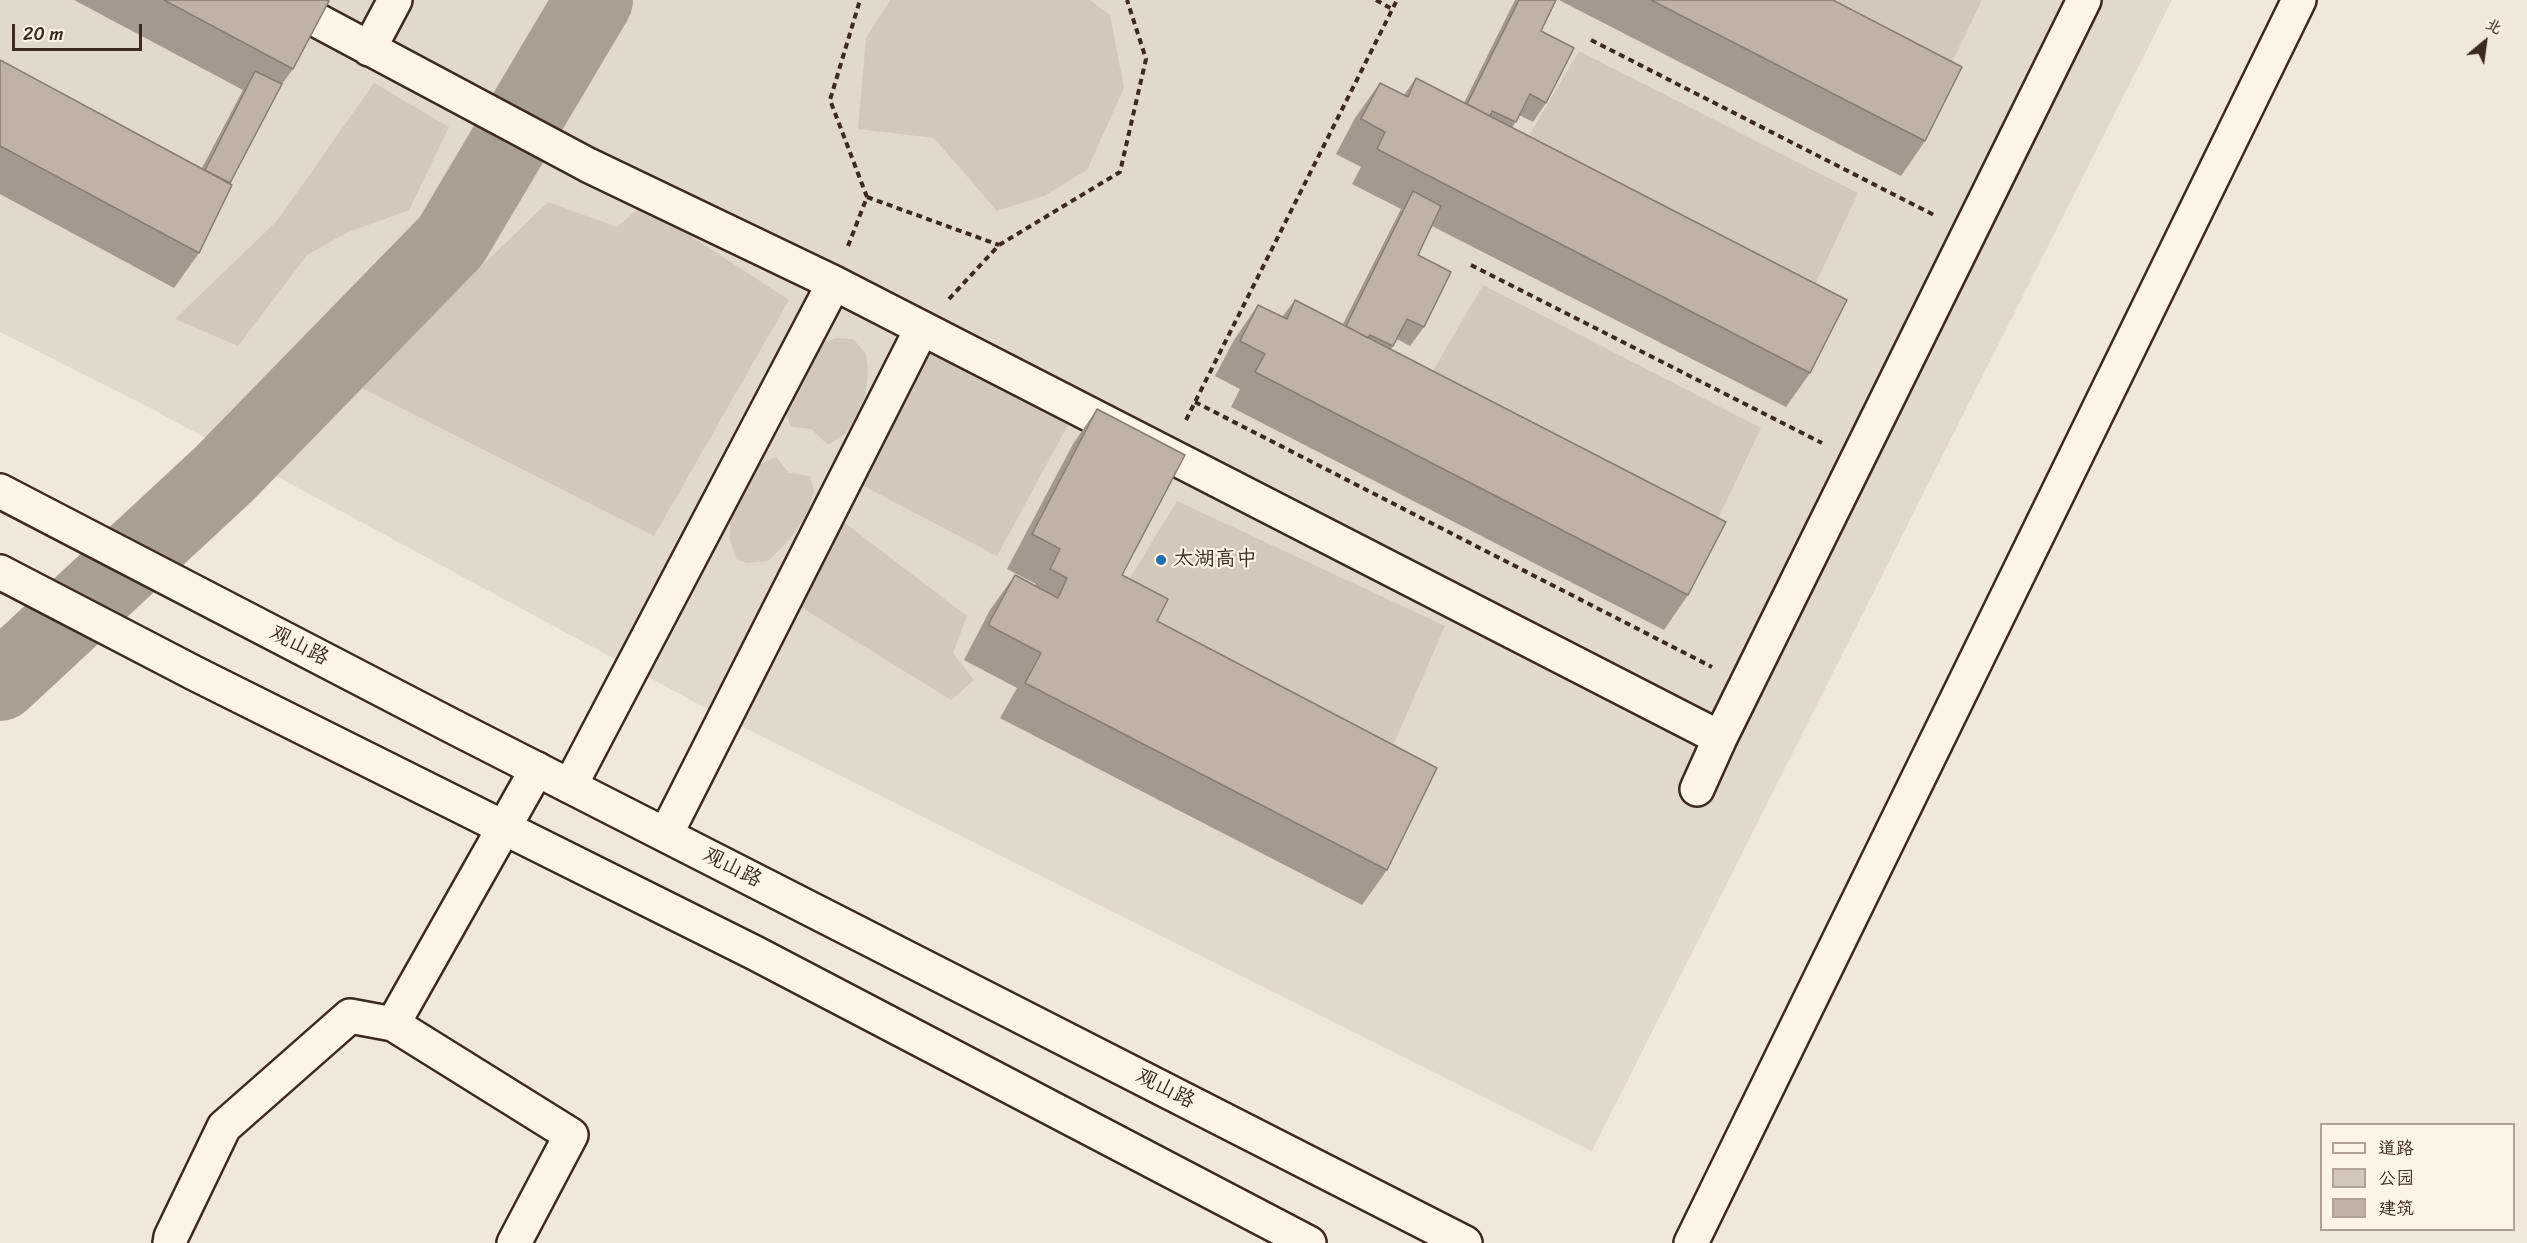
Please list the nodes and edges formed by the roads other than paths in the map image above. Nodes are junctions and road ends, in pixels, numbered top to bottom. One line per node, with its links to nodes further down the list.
1 (279, 0): 5 (street)
2 (395, 0): 5 (street)
3 (2084, 0): 10 (street)
4 (2299, 0): 21 (street)
5 (369, 49): 6 (street)
6 (834, 283): 7 (street); 12 (street)
7 (922, 328): 10 (street); 15 (street)
8 (10, 496): 11 (street, 观山路)
9 (0, 572): 14 (street)
10 (1720, 738): 13 (street)
11 (537, 769): 12 (street, 观山路); 14 (street)
12 (570, 786): 15 (street, 观山路)
13 (1697, 789)
14 (504, 828): 16 (street); 19 (street)
15 (666, 834): 20 (street, 观山路)
16 (393, 1024): 17 (street); 18 (street)
17 (170, 1243)
18 (514, 1243)
19 (1309, 1243)
20 (1465, 1243)
21 (1691, 1243)

